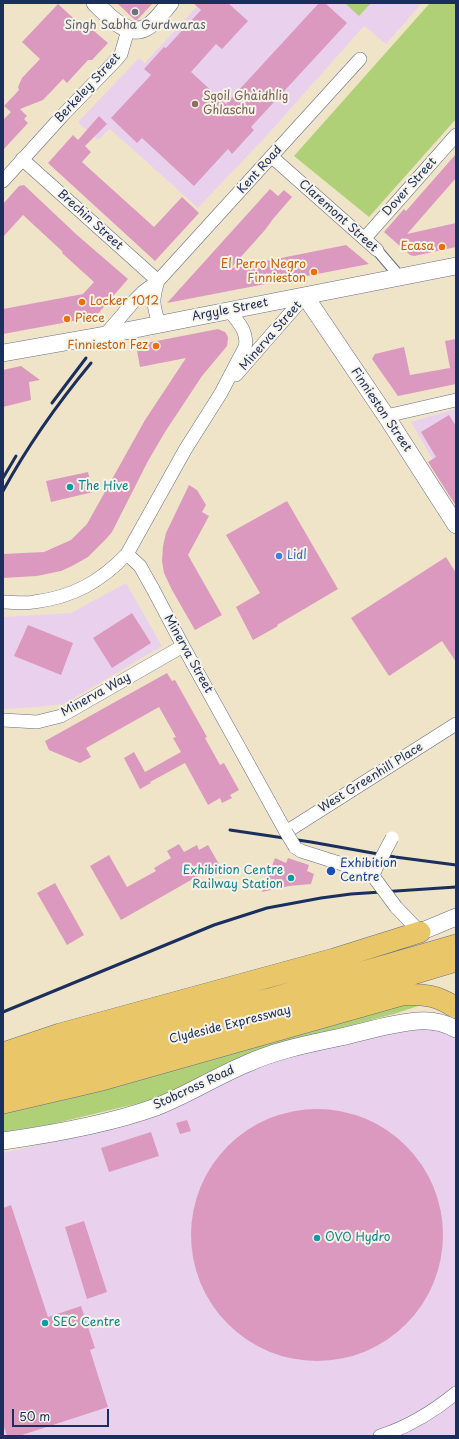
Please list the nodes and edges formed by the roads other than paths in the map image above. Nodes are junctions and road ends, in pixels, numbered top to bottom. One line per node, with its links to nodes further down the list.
1 (95, 3): 3 (street)
2 (170, 3): 3 (street)
3 (128, 30): 7 (street, Berkeley Street)
4 (360, 58): 6 (street, Kent Road)
5 (456, 136): 9 (street, Dover Street)
6 (272, 157): 9 (street, Claremont Street); 13 (street, Kent Road)
7 (22, 159): 8 (street, Berkeley Street); 13 (street, Brechin Street)
8 (3, 181)
9 (365, 238): 10 (street, Claremont Street)
10 (377, 250): 12 (street, Claremont Street)
11 (456, 266): 12 (street, Argyle Street)
12 (401, 278): 14 (street, Argyle Street)
13 (158, 281): 16 (street, Kent Road); 17 (street, Kent Road)
14 (305, 296): 15 (street, Argyle Street); 19 (street, Minerva Street); 21 (street, Finnieston Street)
15 (229, 310): 16 (street, Argyle Street); 19 (street, Minerva Street)
16 (158, 324): 17 (street, Argyle Street)
17 (105, 335): 18 (street, Argyle Street)
18 (3, 353)
19 (221, 393): 23 (street, Minerva Street)
20 (456, 400): 21 (street)
21 (386, 416): 22 (street, Finnieston Street)
22 (456, 525)
23 (127, 554): 24 (street); 25 (street, Minerva Street)
24 (3, 602)
25 (183, 646): 26 (street, Minerva Way); 28 (street, Minerva Street)
26 (3, 720)
27 (456, 724): 28 (street, West Greenhill Place)
28 (291, 829): 30 (street, Minerva Street, bridge)
29 (392, 837): 30 (street, bridge)
30 (374, 872): 32 (street, bridge)
31 (456, 917): 32 (street)
32 (427, 930): 39 (main road)
33 (456, 945): 35 (main road, Clydeside Expressway)
34 (456, 961): 35 (main road, Clydeside Expressway)
35 (425, 962): 40 (main road, Clydeside Expressway); 41 (main road, Clydeside Expressway)
36 (453, 1003): 37 (street, Stobcross Road); 42 (main road)
37 (384, 1027): 38 (street, Stobcross Road); 43 (street, Stobcross Road)
38 (456, 1029)
39 (3, 1053)
40 (3, 1067)
41 (3, 1085)
42 (3, 1104)
43 (3, 1142)
44 (456, 1393): 45 (street)
45 (380, 1436)

